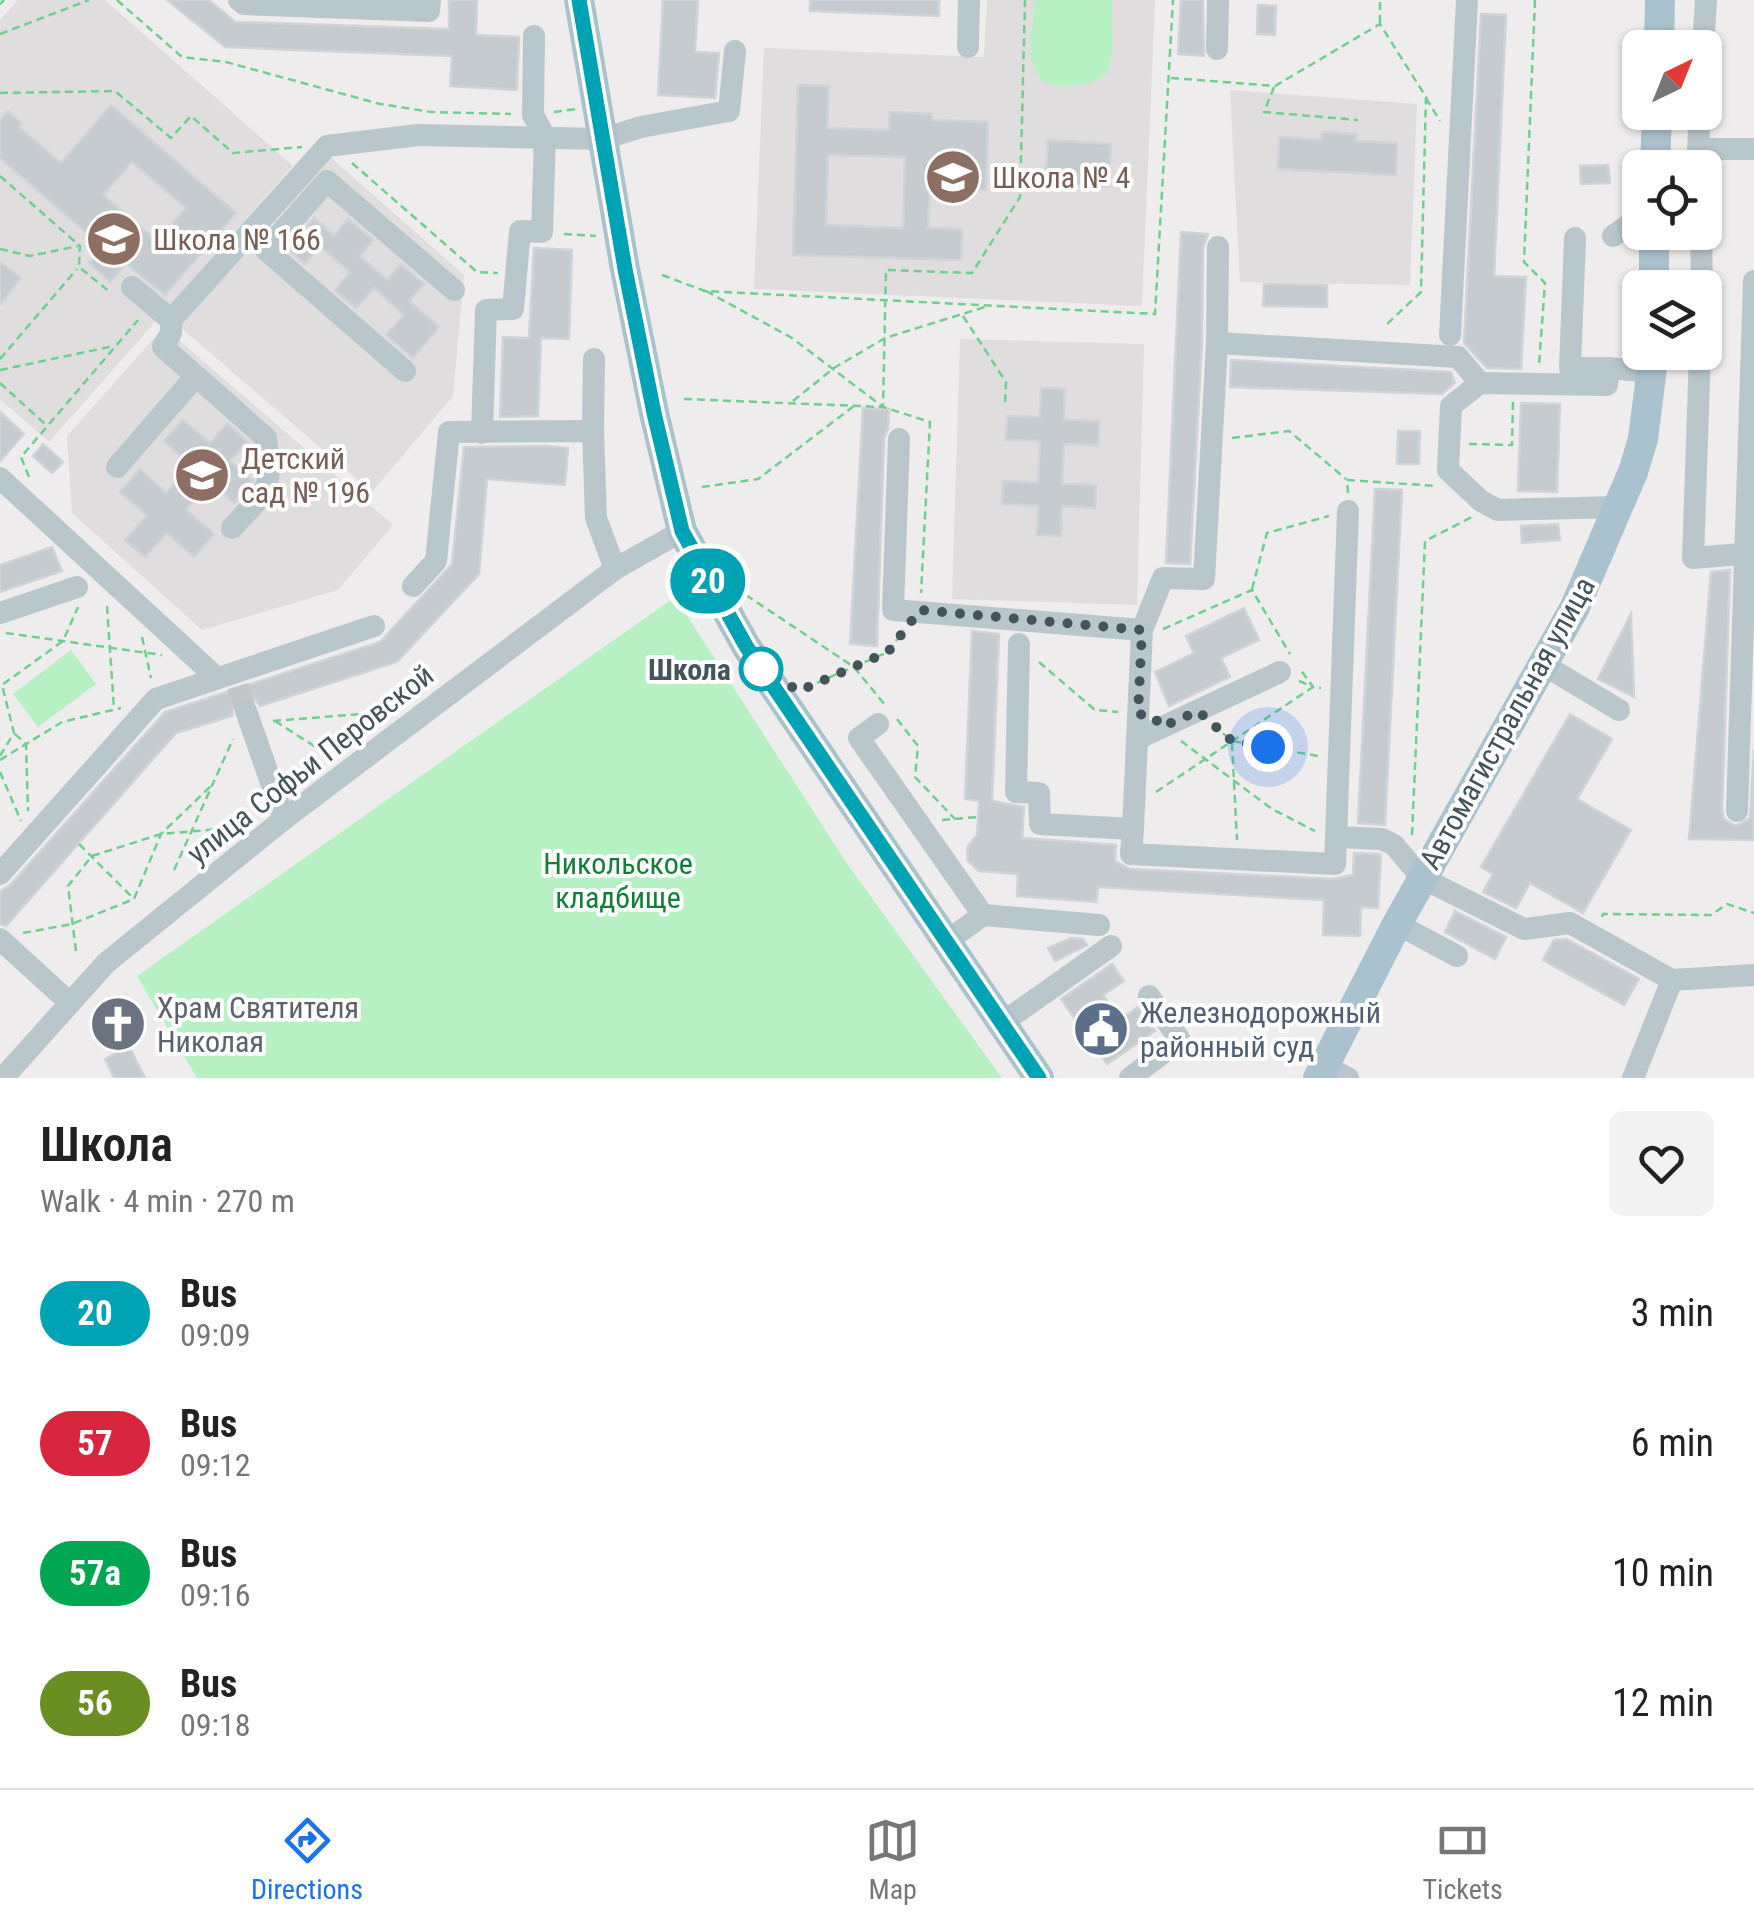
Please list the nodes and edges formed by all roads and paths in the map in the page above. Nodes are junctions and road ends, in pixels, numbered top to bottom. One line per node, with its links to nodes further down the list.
1 (89, 0): 18 (path)
2 (117, 0): 27 (path)
3 (239, 0): 4 (street)
4 (430, 0)
5 (579, 0): 26 (main road)
6 (969, 0): 20 (street)
7 (1025, 0): 51 (path)
8 (1172, 0): 23 (path)
9 (1218, 0): 22 (street)
10 (1380, 0): 15 (path)
11 (1467, 0): 57 (street)
12 (1534, 0): 74 (path)
13 (1660, 0): 16 (main road)
14 (1706, 0): 17 (street)
15 (1380, 24): 24 (path); 56 (path)
16 (1659, 30)
17 (1705, 30)
18 (0, 34)
19 (534, 36): 27 (street)
20 (968, 48)
21 (735, 50): 30 (street)
22 (1216, 50)
23 (1169, 78): 24 (path); 53 (path)
24 (1275, 86): 28 (path)
25 (0, 93): 31 (path)
26 (597, 107): 27 (path); 30 (main road)
27 (534, 115): 29 (street)
28 (1358, 120)
29 (546, 137): 30 (street); 31 (street); 37 (street)
30 (603, 139): 96 (main road)
31 (345, 149): 35 (street); 45 (path); 55 (street)
32 (1754, 149): 33 (street)
33 (1722, 154)
34 (0, 176): 41 (path)
35 (327, 181): 49 (street); 69 (street)
36 (1622, 230): 38 (street)
37 (542, 232): 39 (path); 45 (street)
38 (1614, 236)
39 (604, 237)
40 (1575, 238): 65 (street)
41 (80, 246): 43 (path); 44 (path)
42 (1218, 248): 59 (street)
43 (0, 249)
44 (78, 268): 48 (path); 62 (path)
45 (516, 273): 82 (street)
46 (662, 276): 50 (path)
47 (1754, 281): 97 (street)
48 (132, 288): 52 (street)
49 (454, 290)
50 (705, 291): 51 (path); 64 (path)
51 (886, 300): 53 (path); 58 (path)
52 (152, 304): 55 (street); 60 (path)
53 (992, 306): 54 (path)
54 (962, 315): 58 (path); 77 (path)
55 (171, 320): 70 (street)
56 (1386, 324)
57 (1450, 334)
58 (884, 338): 64 (path); 79 (path)
59 (1217, 343): 71 (street); 84 (street)
60 (116, 346): 66 (path); 80 (path)
61 (594, 358): 81 (street)
62 (0, 359)
63 (1622, 366): 65 (street)
64 (834, 368): 76 (path); 79 (path)
65 (1609, 368): 74 (street)
66 (0, 370)
67 (1652, 370): 91 (main road, Автомагистральная улица)
68 (1699, 370): 97 (street)
69 (405, 371)
70 (196, 376): 86 (street); 95 (street)
71 (1480, 383): 73 (street); 85 (street)
72 (0, 384): 80 (path)
73 (1514, 384): 74 (street); 85 (path)
74 (1538, 384)
75 (684, 399): 76 (path)
76 (791, 402): 78 (path)
77 (1005, 404)
78 (855, 405): 79 (path); 90 (path)
79 (883, 406): 104 (path)
80 (46, 426): 93 (path)
81 (592, 431): 82 (street); 98 (street)
82 (482, 433): 101 (street)
83 (899, 438): 104 (street)
84 (1210, 441): 88 (path); 107 (street)
85 (1449, 444): 91 (street)
86 (117, 468)
87 (0, 478): 93 (street)
88 (1348, 480): 89 (path); 92 (path)
89 (1436, 486)
90 (702, 487)
91 (1619, 507): 115 (main road, Автомагистральная улица)
92 (1348, 512): 102 (path); 120 (street)
93 (44, 516): 99 (street)
94 (1473, 516): 153 (path)
95 (232, 528)
96 (682, 531): 98 (street, улица Софьи Перовской); 166 (main road)
97 (1750, 554): 144 (street)
98 (616, 569): 145 (street, улица Софьи Перовской)
99 (106, 575): 112 (path); 118 (street)
100 (78, 586): 105 (street); 110 (path)
101 (414, 586)
102 (1252, 590)
103 (746, 595): 116 (path)
104 (920, 610): 107 (street); 116 (path)
105 (0, 613)
106 (374, 626): 118 (street)
107 (1142, 630): 127 (street)
108 (0, 632): 110 (path)
109 (142, 636): 113 (path)
110 (63, 641): 112 (path); 119 (path)
111 (1019, 644): 127 (path); 147 (street)
112 (108, 648): 113 (path); 123 (path)
113 (146, 653): 114 (path); 122 (path)
114 (163, 656)
115 (1544, 665): 124 (street); 157 (main road, Автомагистральная улица)
116 (854, 667): 121 (path); 128 (path)
117 (1280, 672): 126 (street)
118 (229, 679): 122 (street)
119 (1, 683): 129 (path)
120 (1342, 690): 135 (path); 140 (street)
121 (799, 691)
122 (156, 699): 123 (path); 151 (street)
123 (114, 710): 136 (path)
124 (1619, 710)
125 (246, 711): 145 (street)
126 (1198, 711): 132 (street); 135 (path)
127 (1138, 714): 134 (street)
128 (887, 717): 146 (path); 160 (street)
129 (10, 719): 131 (path); 133 (path)
130 (275, 721): 137 (path)
131 (0, 722)
132 (1162, 727): 134 (street); 139 (path)
133 (14, 733): 136 (path); 138 (path)
134 (1137, 739): 147 (street)
135 (1232, 741): 139 (path); 140 (path); 142 (path)
136 (26, 744): 138 (path); 151 (path)
137 (328, 755)
138 (0, 758)
139 (1205, 760): 142 (path); 147 (path)
140 (1339, 760): 150 (street)
141 (0, 772): 151 (path)
142 (1234, 781): 150 (path); 155 (path)
143 (213, 784): 149 (path)
144 (1737, 812)
145 (284, 819): 173 (street, улица Софьи Перовской)
146 (955, 819)
147 (1133, 822): 155 (street)
148 (232, 828): 149 (path)
149 (161, 834): 154 (path); 158 (path)
150 (1336, 839): 153 (street); 155 (street)
151 (29, 841): 156 (street)
152 (79, 844): 154 (path)
153 (1394, 845): 157 (street)
154 (92, 856): 158 (path); 161 (path)
155 (1238, 859)
156 (0, 874)
157 (1422, 878): 162 (main road, Автомагистральная улица); 164 (street)
158 (134, 899): 161 (path)
159 (1754, 913): 164 (path)
160 (983, 915): 163 (street); 166 (street)
161 (72, 924): 165 (path); 168 (path)
162 (1397, 924): 169 (street); 175 (main road, Автомагистральная улица)
163 (1098, 925)
164 (1578, 928): 171 (street)
165 (2, 942): 173 (street)
166 (946, 942): 174 (main road)
167 (1111, 946): 174 (street)
168 (76, 951)
169 (1457, 956)
170 (1754, 975): 171 (street)
171 (1672, 980): 179 (street)
172 (1149, 996): 178 (street)
173 (70, 1003): 176 (street, улица Софьи Перовской)
174 (1002, 1023): 177 (main road)
175 (1330, 1074)
176 (3, 1078)
177 (1039, 1078)
178 (1130, 1078)
179 (1633, 1078)

